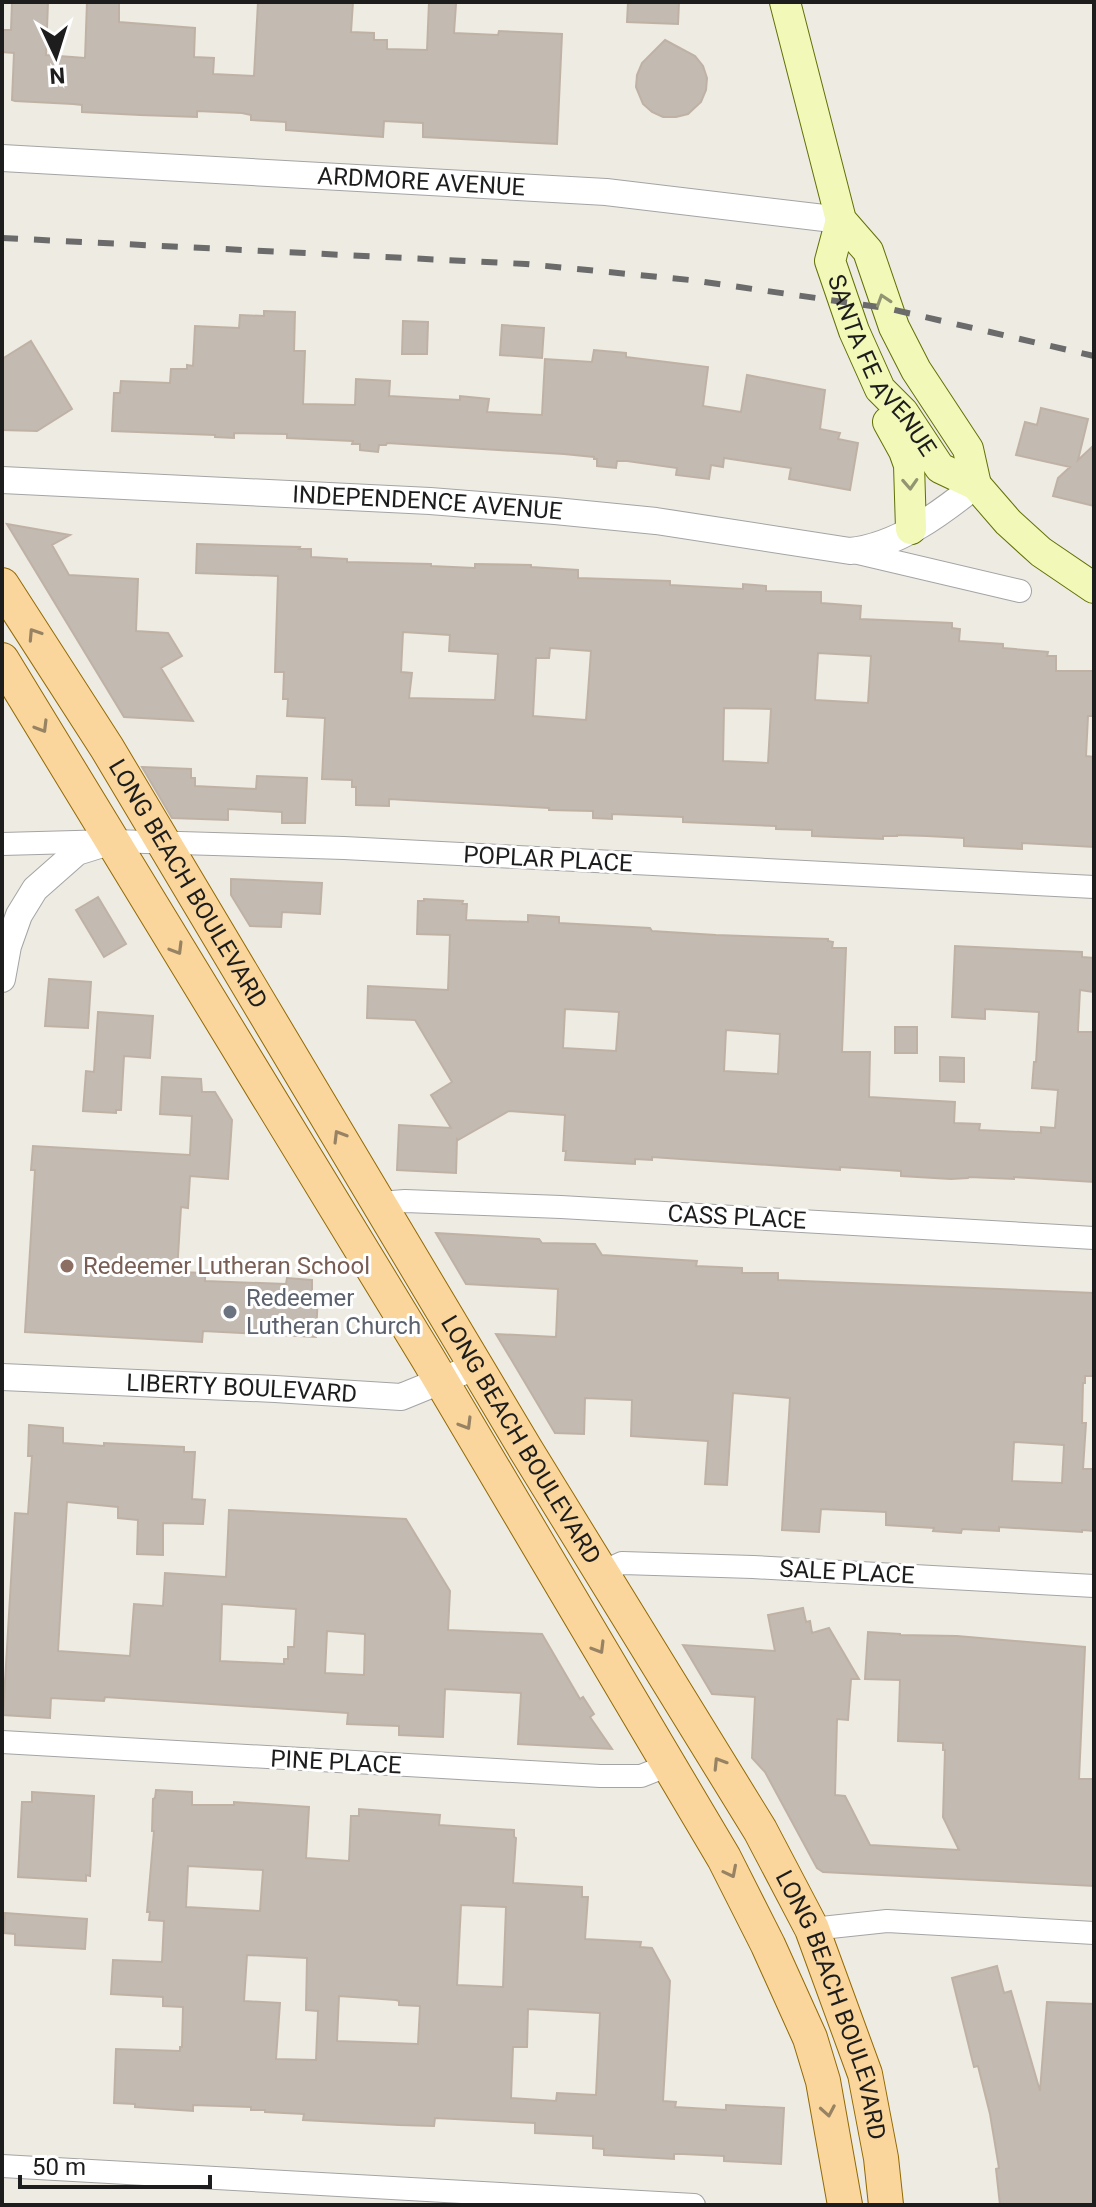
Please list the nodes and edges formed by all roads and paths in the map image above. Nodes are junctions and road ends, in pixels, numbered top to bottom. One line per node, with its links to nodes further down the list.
1 (785, 2): 3 (main road, SANTA FE AVENUE)
2 (2, 158): 3 (street, ARDMORE AVENUE)
3 (841, 220): 4 (main road, SANTA FE AVENUE); 6 (main road, SANTA FE AVENUE, one-way to 3)
4 (880, 389): 6 (main road, SANTA FE AVENUE); 7 (main road, one-way to 7)
5 (2, 480): 8 (street, INDEPENDENCE AVENUE)
6 (976, 485): 7 (street, INDEPENDENCE AVENUE); 10 (main road, SANTA FE AVENUE)
7 (911, 529): 8 (street, INDEPENDENCE AVENUE)
8 (850, 551): 11 (street, INDEPENDENCE AVENUE)
9 (2, 585): 14 (main road, LONG BEACH BOULEVARD, one-way to 9)
10 (1094, 588)
11 (1020, 591)
12 (2, 660): 13 (main road, LONG BEACH BOULEVARD, one-way to 13)
13 (112, 841): 14 (street, POPLAR PLACE); 15 (street, POPLAR PLACE); 17 (street); 22 (main road, LONG BEACH BOULEVARD, one-way to 22)
14 (164, 842): 16 (street, POPLAR PLACE); 18 (main road, LONG BEACH BOULEVARD, one-way to 14)
15 (2, 844)
16 (1094, 887)
17 (2, 979)
18 (379, 1203): 19 (street, CASS PLACE); 20 (main road, LONG BEACH BOULEVARD)
19 (1094, 1238)
20 (477, 1366): 22 (street, LIBERTY BOULEVARD); 23 (main road, LONG BEACH BOULEVARD)
21 (2, 1377): 22 (street, LIBERTY BOULEVARD)
22 (441, 1381): 26 (main road, LONG BEACH BOULEVARD, one-way to 26)
23 (602, 1572): 24 (street, SALE PLACE); 27 (main road, LONG BEACH BOULEVARD, one-way to 23)
24 (1094, 1586)
25 (2, 1742): 26 (street, PINE PLACE)
26 (669, 1765): 31 (main road, LONG BEACH BOULEVARD, one-way to 31)
27 (812, 1929): 28 (street); 32 (main road, LONG BEACH BOULEVARD)
28 (1094, 1933)
29 (2, 2166): 30 (street)
30 (694, 2205)
31 (845, 2205)
32 (886, 2205)

